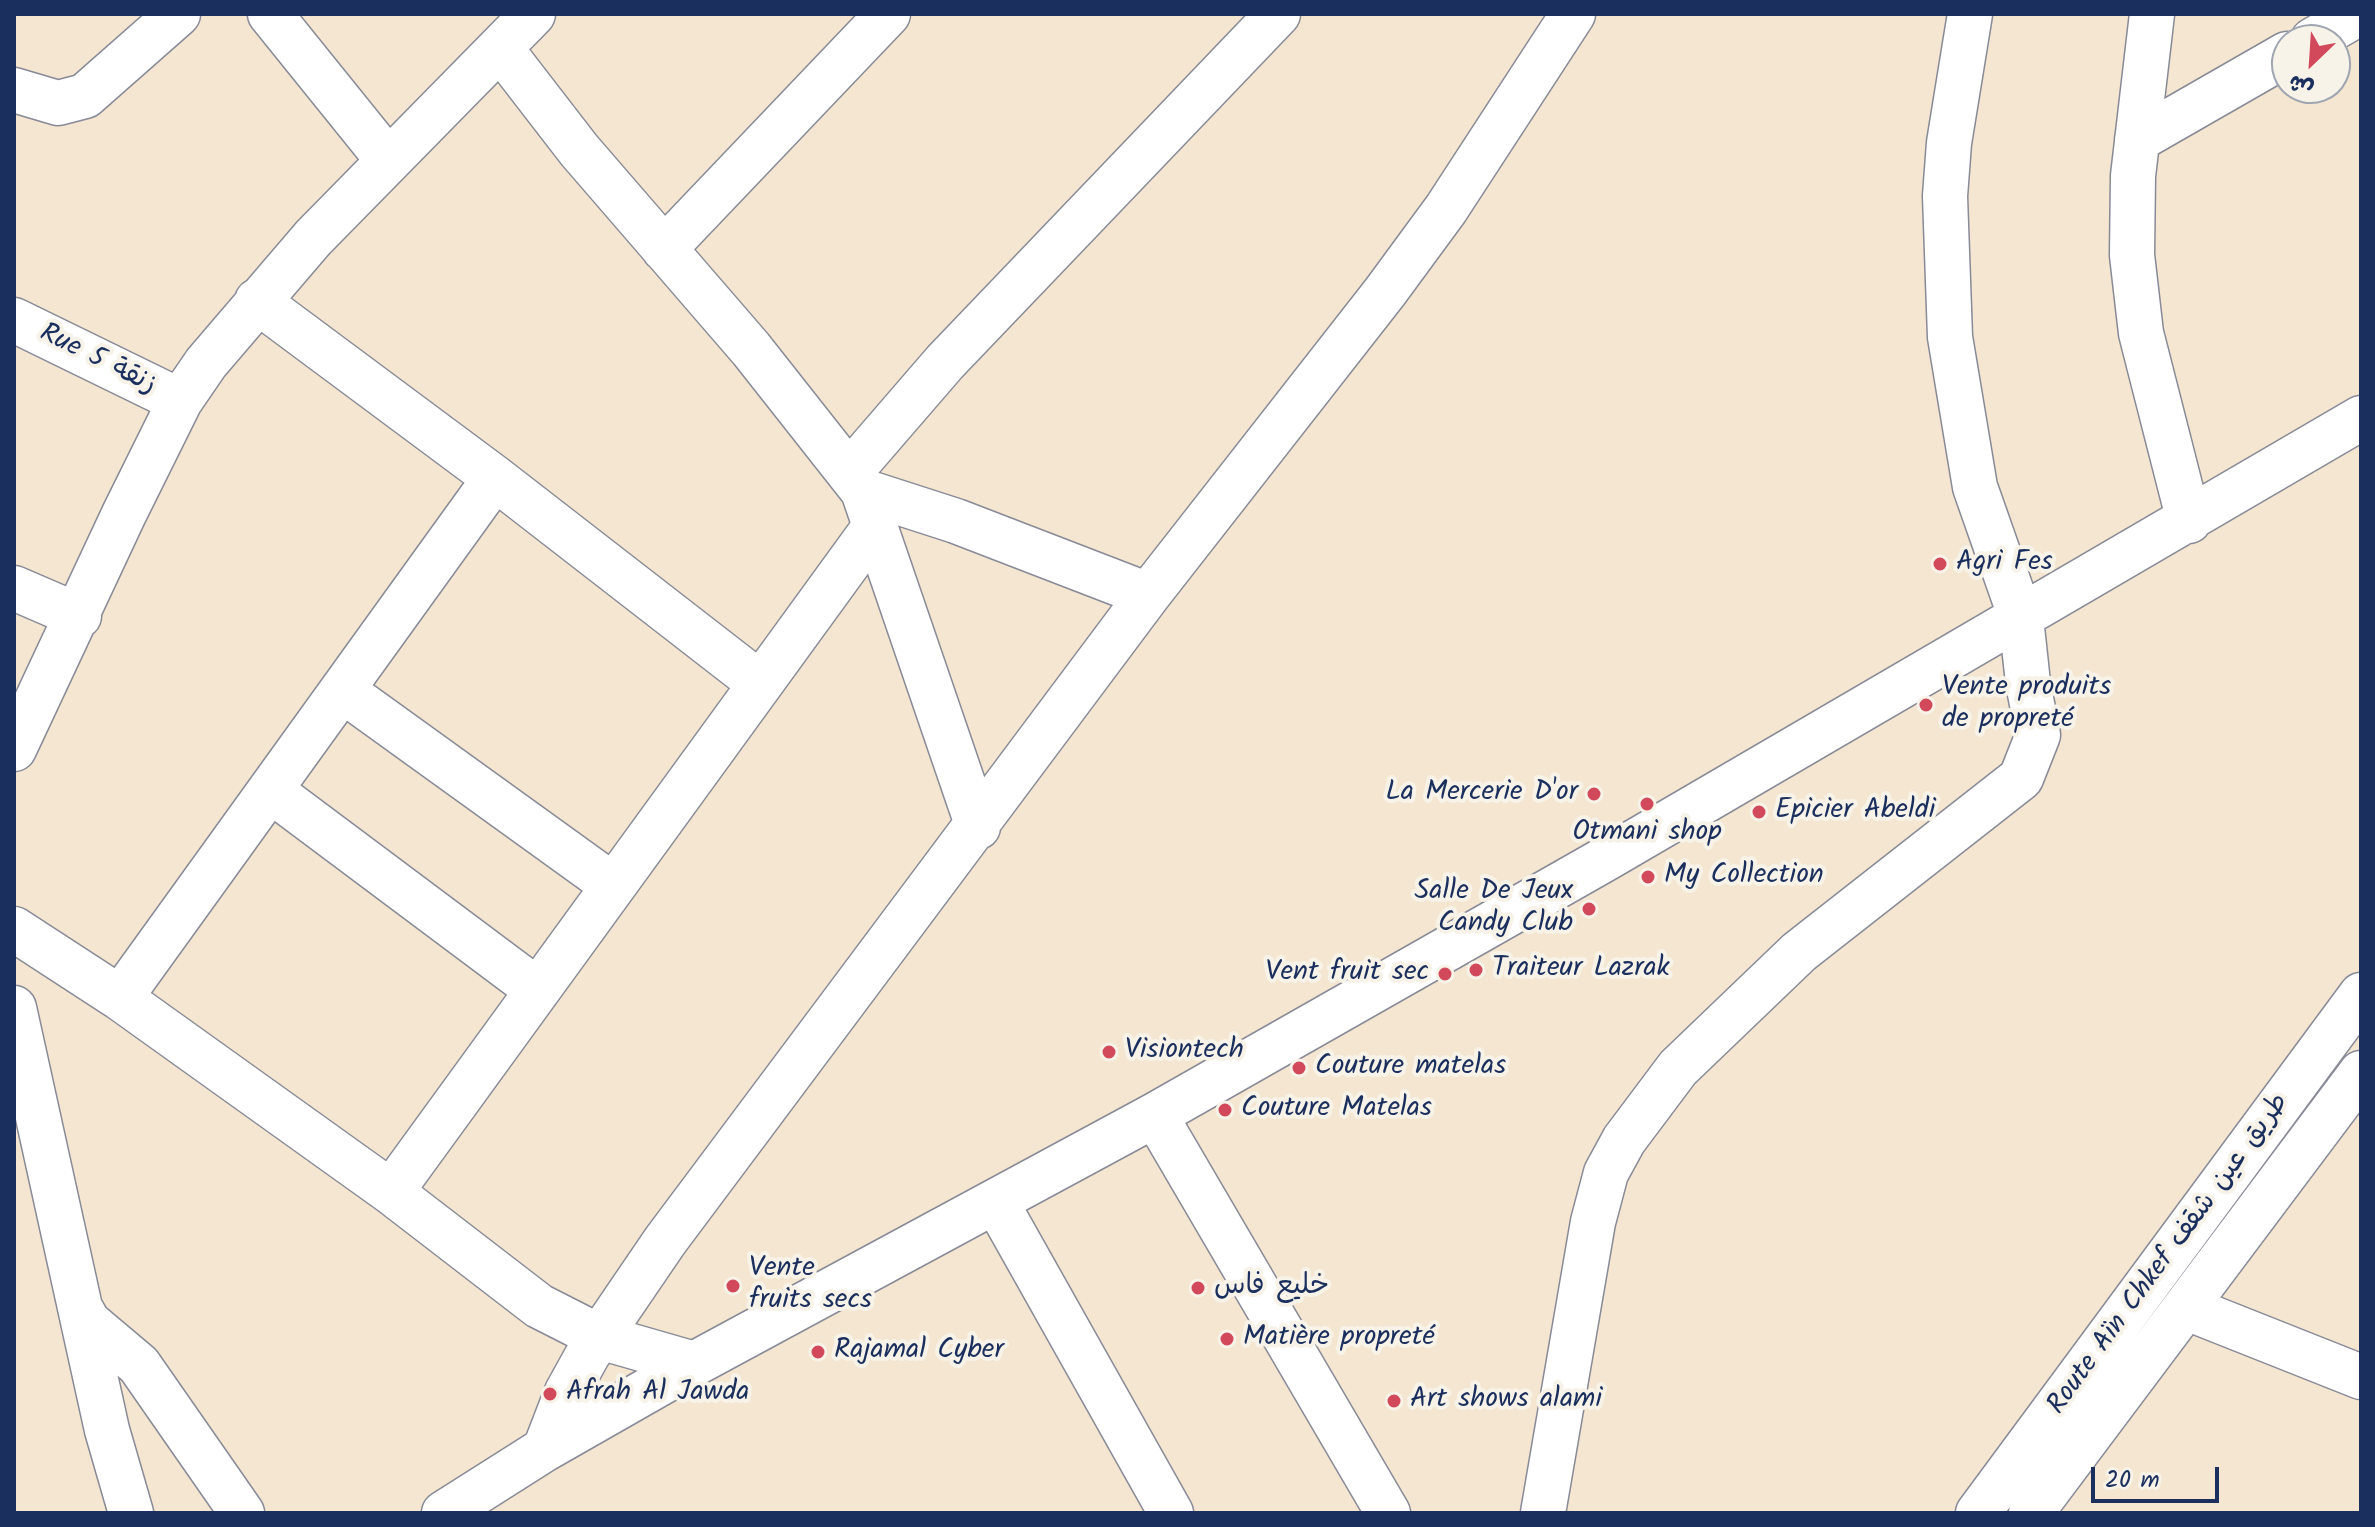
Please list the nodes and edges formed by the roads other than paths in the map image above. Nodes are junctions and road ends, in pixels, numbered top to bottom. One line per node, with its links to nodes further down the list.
1 (178, 14): 11 (street)
2 (270, 14): 13 (street)
3 (533, 14): 9 (street)
4 (888, 14): 14 (street)
5 (1573, 14): 23 (street)
6 (1970, 14): 25 (street)
7 (2152, 14): 12 (street)
8 (1270, 17): 20 (street)
9 (501, 49): 13 (street); 14 (street)
10 (2271, 63): 12 (street)
11 (14, 90)
12 (2137, 140): 21 (street)
13 (387, 159): 15 (street)
14 (664, 249): 20 (street)
15 (257, 301): 17 (street); 19 (street)
16 (14, 320): 17 (street, Rue 5 زنقة)
17 (180, 401): 24 (street)
18 (2361, 418): 21 (street)
19 (495, 478): 26 (street); 27 (street)
20 (863, 496): 23 (street); 26 (street); 30 (street)
21 (2189, 521): 25 (street)
22 (14, 588): 24 (street)
23 (1148, 595): 30 (street)
24 (79, 616): 28 (street)
25 (2021, 618): 38 (street); 52 (street)
26 (758, 682): 31 (street)
27 (342, 690): 29 (street); 31 (street)
28 (14, 749)
29 (270, 790): 33 (street); 35 (street)
30 (978, 827): 43 (street)
31 (611, 884): 33 (street)
32 (14, 929): 35 (street)
33 (536, 989): 39 (street)
34 (2361, 995): 53 (street, Route Aïn Chkef طريق عين شقف)
35 (120, 998): 39 (street)
36 (14, 1008): 42 (street)
37 (2361, 1073): 41 (street, Route Aïn Chkef طريق عين شقف)
38 (1155, 1115): 40 (street); 51 (street)
39 (391, 1192): 43 (street)
40 (996, 1202): 44 (street); 50 (street)
41 (2187, 1308): 45 (street); 54 (street, Route Aïn Chkef طريق عين شقف)
42 (83, 1313): 47 (street); 48 (street)
43 (600, 1337): 44 (street); 46 (street)
44 (694, 1364): 46 (street)
45 (2361, 1377)
46 (545, 1449): 49 (street)
47 (131, 1513)
48 (242, 1513)
49 (444, 1513)
50 (1171, 1513)
51 (1388, 1513)
52 (1543, 1513)
53 (1978, 1513)
54 (2031, 1513)

